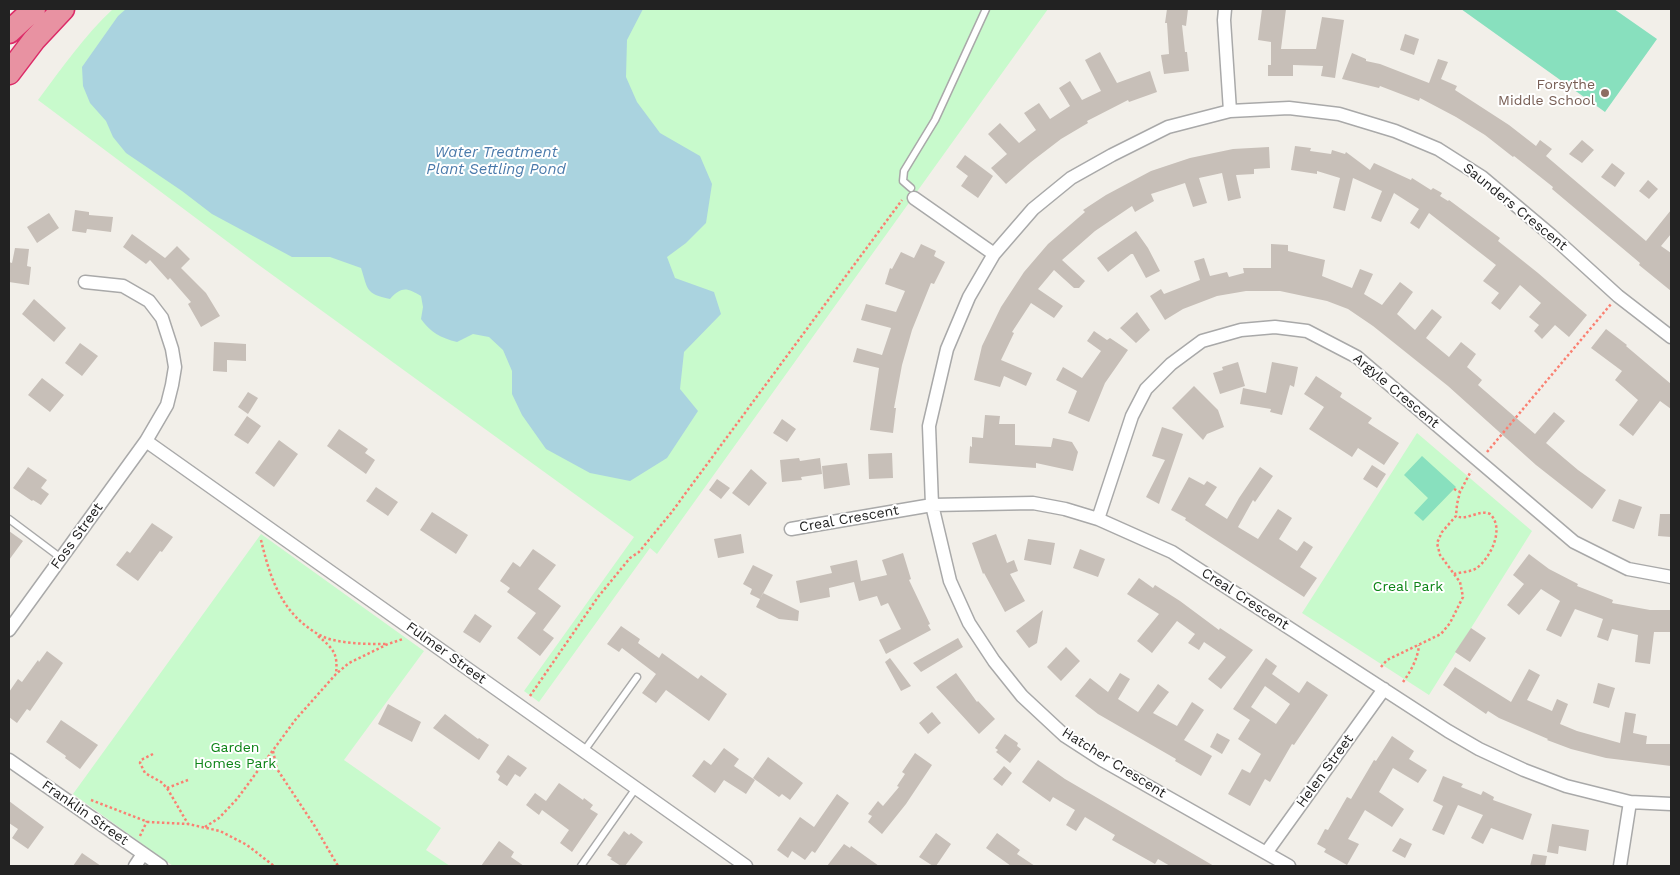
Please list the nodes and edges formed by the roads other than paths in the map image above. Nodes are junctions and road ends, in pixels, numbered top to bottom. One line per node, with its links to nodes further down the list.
1 (34, 9): 5 (highway)
2 (63, 9): 6 (highway)
3 (986, 9): 8 (lane)
4 (1225, 9): 7 (street)
5 (9, 32)
6 (9, 73)
7 (1230, 112): 9 (street, Saunders Crescent); 11 (street, Saunders Crescent)
8 (913, 193): 9 (street)
9 (994, 254): 13 (street, Hatcher Crescent)
10 (85, 282): 12 (street, Foss Street)
11 (1671, 337)
12 (146, 441): 17 (street, Foss Street); 22 (street, Fulmer Street)
13 (932, 505): 15 (street, Creal Crescent); 16 (street, Creal Crescent); 27 (street, Hatcher Crescent)
14 (9, 519): 17 (lane)
15 (1098, 519): 18 (street, Argyle Crescent); 21 (street, Creal Crescent)
16 (791, 529)
17 (61, 558): 19 (street, Foss Street)
18 (1671, 577)
19 (9, 630)
20 (637, 676): 22 (lane)
21 (1384, 689): 25 (street, Creal Crescent); 27 (street, Helen Street)
22 (584, 751): 24 (street, Fulmer Street)
23 (9, 760): 28 (street, Franklin Street)
24 (636, 788): 31 (lane); 32 (street, Fulmer Street)
25 (1630, 802): 26 (street, Creal Crescent); 34 (street)
26 (1671, 804)
27 (1266, 853): 33 (street, Hatcher Crescent)
28 (143, 854): 29 (street); 30 (street, Franklin Street)
29 (135, 866)
30 (161, 866)
31 (581, 866)
32 (746, 866)
33 (1289, 866)
34 (1620, 866)

